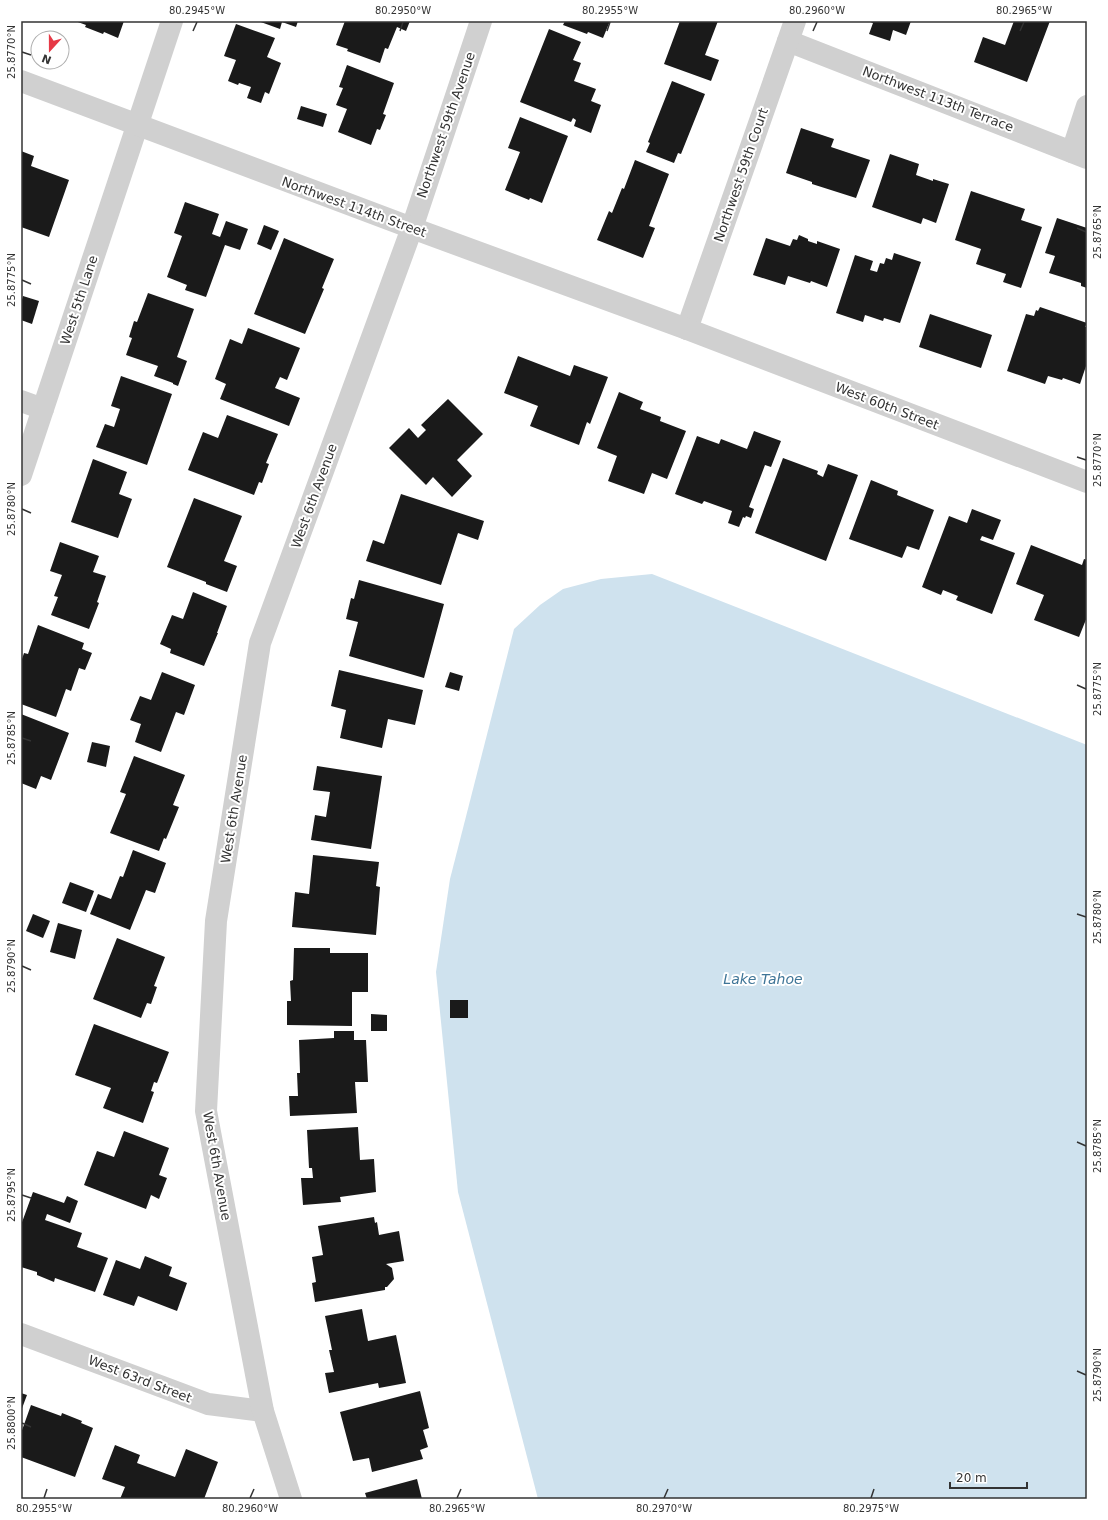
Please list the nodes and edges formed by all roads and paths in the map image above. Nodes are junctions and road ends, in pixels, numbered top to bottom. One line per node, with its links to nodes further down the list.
1 (172, 21): 6 (street, West 5th Lane)
2 (481, 21): 8 (street, Northwest 59th Avenue)
3 (792, 31): 7 (street, Northwest 113th Terrace); 9 (street, Northwest 59th Court)
4 (21, 82): 6 (street, Northwest 114th Street)
5 (1087, 106): 7 (street)
6 (137, 126): 8 (street, Northwest 114th Street); 11 (street, West 5th Lane)
7 (1079, 155)
8 (412, 228): 9 (street, Northwest 114th Street); 15 (street, West 6th Avenue)
9 (687, 329): 13 (street, West 60th Street)
10 (21, 401): 11 (street)
11 (43, 409): 12 (street, West 5th Lane)
12 (21, 474)
13 (1087, 482)
14 (21, 1334): 15 (street, West 63rd Street)
15 (263, 1412): 16 (street, West 6th Avenue)
16 (291, 1499)

